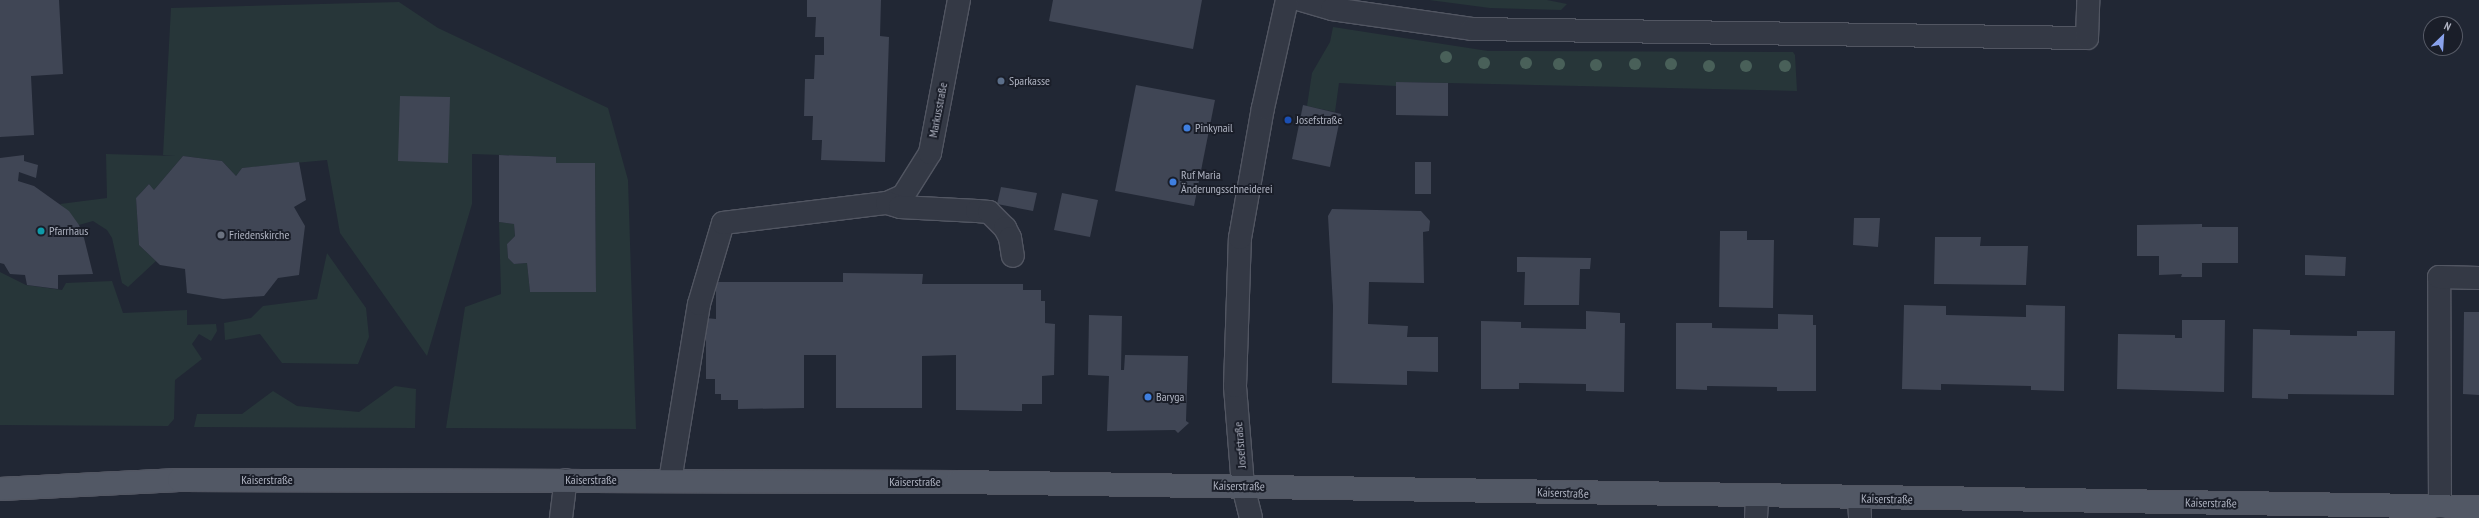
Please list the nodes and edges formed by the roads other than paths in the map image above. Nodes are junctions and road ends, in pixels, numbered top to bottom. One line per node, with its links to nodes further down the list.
1 (959, 0): 5 (street, Markusstraße)
2 (1287, 0): 10 (street, Josefstraße)
3 (1301, 0): 4 (street)
4 (2088, 0)
5 (887, 203): 6 (street); 9 (street)
6 (1012, 256)
7 (2479, 278): 13 (street)
8 (566, 480): 9 (main road, Kaiserstraße); 11 (main road, Kaiserstraße); 16 (street)
9 (670, 480): 10 (main road, Kaiserstraße)
10 (1243, 486): 12 (main road, Kaiserstraße); 17 (street, Josefstraße)
11 (0, 489)
12 (1757, 507): 14 (main road, Kaiserstraße)
13 (2440, 507): 14 (main road, Kaiserstraße); 15 (main road, Kaiserstraße)
14 (1860, 508)
15 (2479, 508)
16 (561, 518)
17 (1251, 518)

